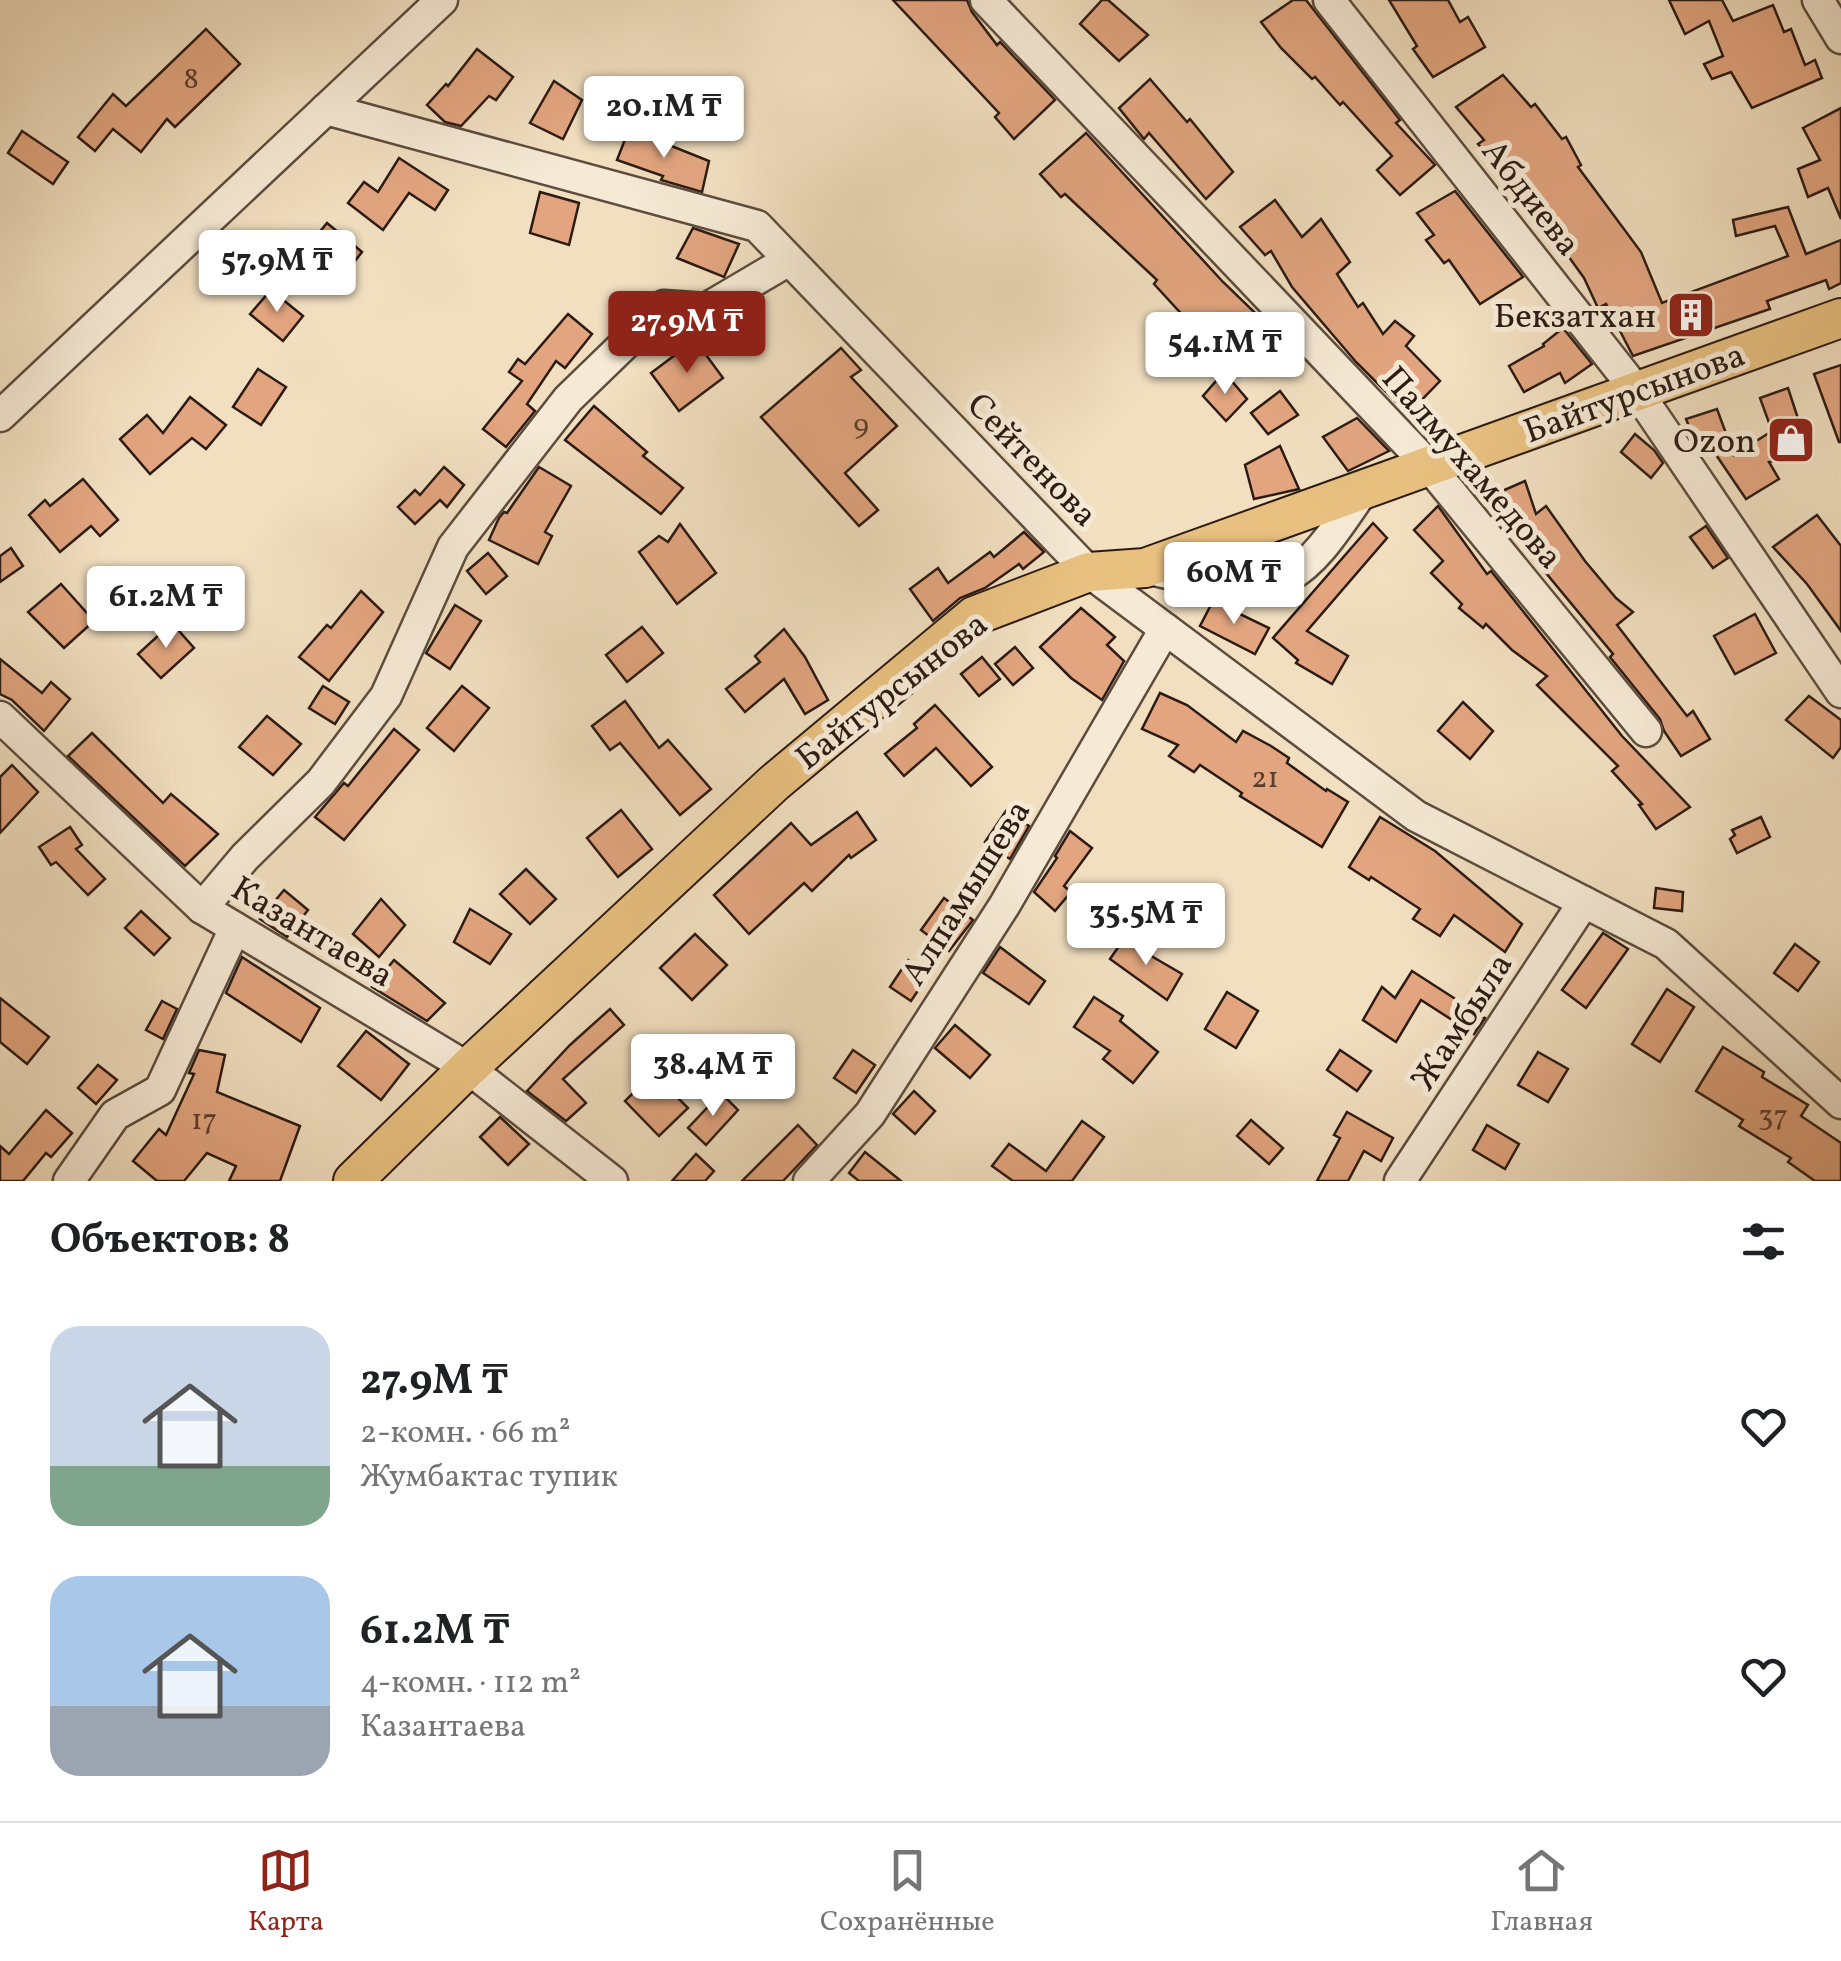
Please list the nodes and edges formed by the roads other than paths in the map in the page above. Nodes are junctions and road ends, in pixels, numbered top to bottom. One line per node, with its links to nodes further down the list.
1 (442, 0): 6 (street)
2 (986, 0): 11 (street, Палмухамедова)
3 (1329, 0): 9 (street, Абдиева)
4 (1818, 0): 5 (street)
5 (1841, 38)
6 (326, 110): 7 (street, Сейтенова); 10 (street)
7 (789, 260): 14 (street, Сейтенова); 20 (street)
8 (1841, 318): 9 (main road, Байтурсынова)
9 (1636, 390): 11 (main road, Байтурсынова); 16 (street, Абдиева)
10 (0, 416)
11 (1430, 466): 12 (main road, Байтурсынова); 18 (street, Палмухамедова)
12 (1365, 488): 13 (main road, Байтурсынова); 13 (street)
13 (1145, 568): 14 (main road, Байтурсынова)
14 (1088, 572): 15 (street, Сейтенова); 22 (main road, Байтурсынова)
15 (1165, 629): 19 (street, Сейтенова); 27 (street, Алпамышева)
16 (1841, 692)
17 (0, 717): 20 (street, Казантаева)
18 (1646, 731)
19 (1584, 902): 23 (street, Сейтенова); 28 (street, Жамбыла)
20 (202, 908): 21 (street, Казантаева)
21 (234, 928): 22 (street, Казантаева); 24 (street)
22 (468, 1068): 25 (main road, Байтурсынова); 26 (street, Казантаева)
23 (1841, 1103)
24 (68, 1181)
25 (352, 1181)
26 (612, 1181)
27 (810, 1181)
28 (1400, 1181)

